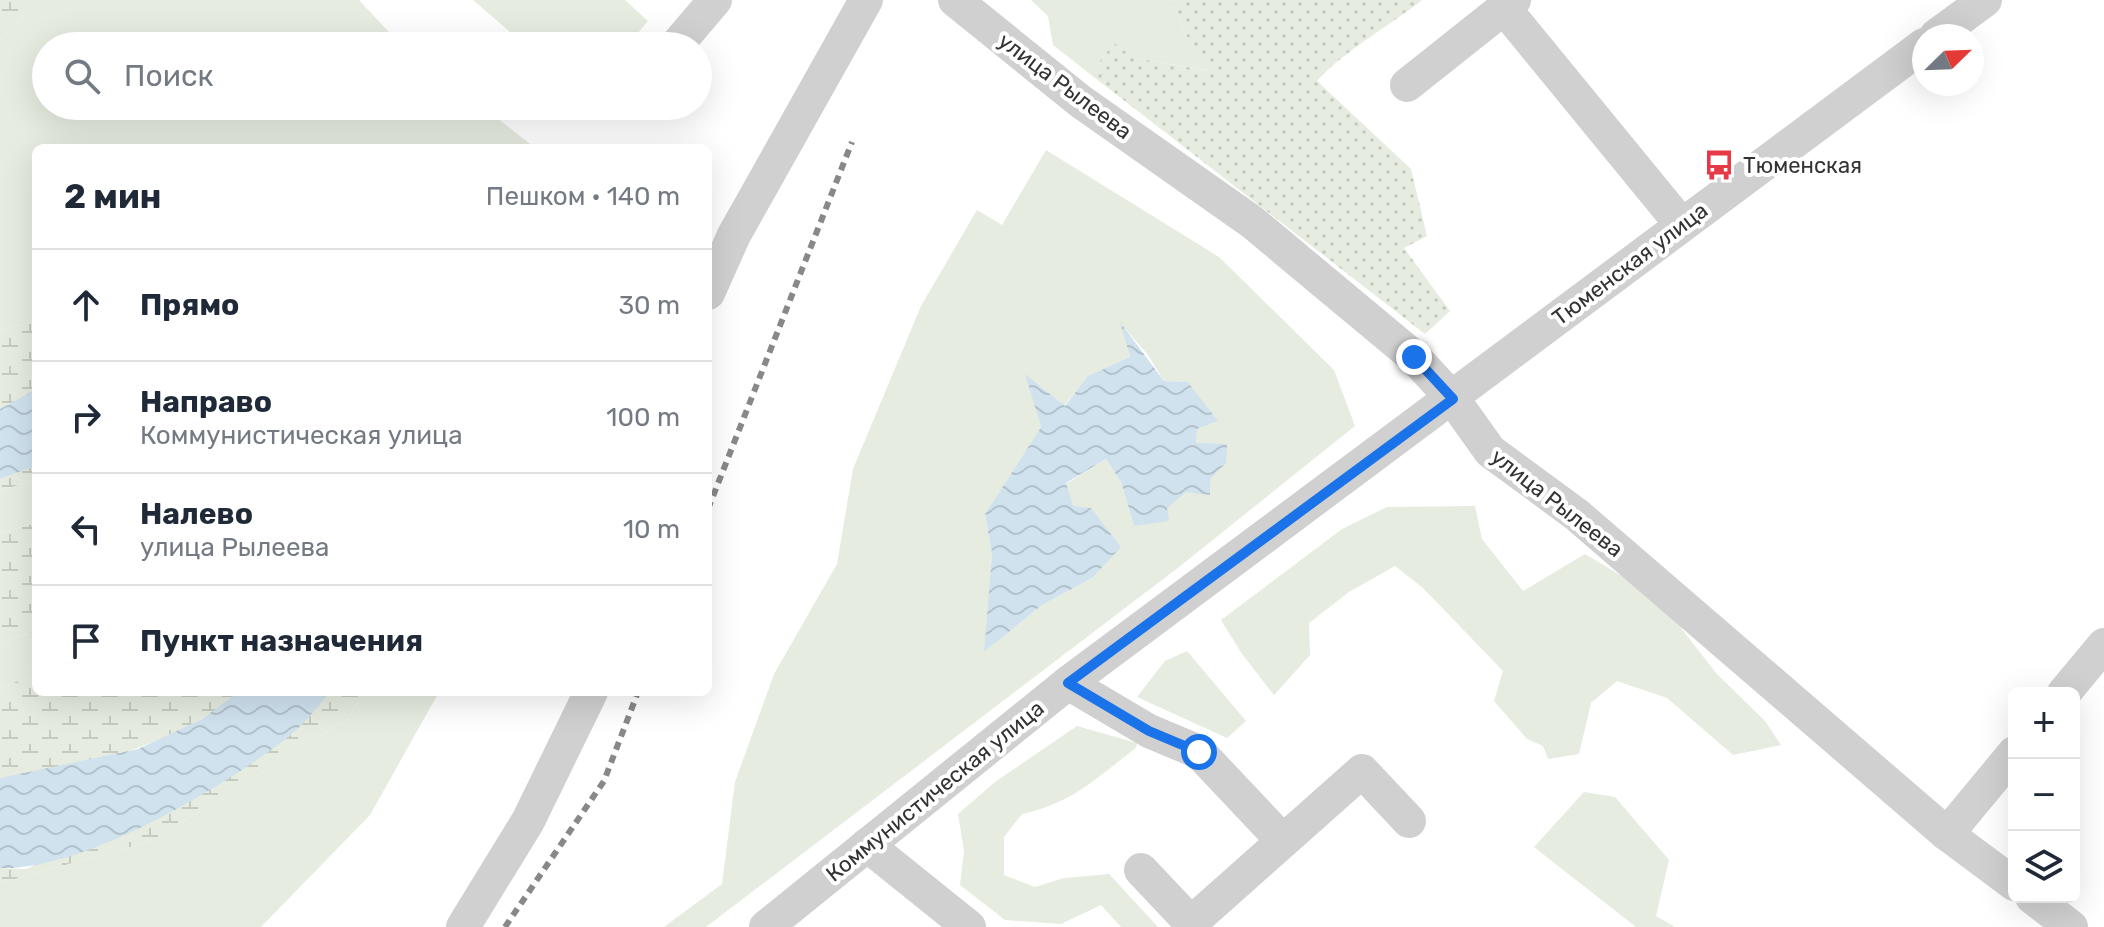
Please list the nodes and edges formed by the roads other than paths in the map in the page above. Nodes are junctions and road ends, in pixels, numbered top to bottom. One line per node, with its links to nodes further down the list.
1 (715, 0): 7 (street)
2 (866, 0): 11 (street)
3 (955, 0): 12 (street, улица Рылеева)
4 (1985, 0): 6 (street)
5 (1509, 4): 9 (street); 10 (street)
6 (1952, 24)
7 (688, 32)
8 (1912, 54): 10 (street, Тюменская улица)
9 (1407, 85)
10 (1681, 224): 12 (street, Тюменская улица)
11 (712, 284)
12 (1453, 399): 14 (street, Коммунистическая улица); 19 (street, улица Рылеева)
13 (2104, 645): 15 (street)
14 (1068, 683): 20 (street); 21 (street, Коммунистическая улица)
15 (2069, 687)
16 (589, 696): 25 (street)
17 (2009, 759): 19 (street)
18 (1409, 821): 20 (street)
19 (1947, 834): 23 (street, улица Рылеева)
20 (1283, 841): 22 (street)
21 (867, 845): 26 (street, Коммунистическая улица); 27 (street)
22 (1141, 870)
23 (2008, 880)
24 (2040, 903): 28 (street)
25 (463, 927)
26 (766, 927)
27 (969, 927)
28 (2071, 927)

